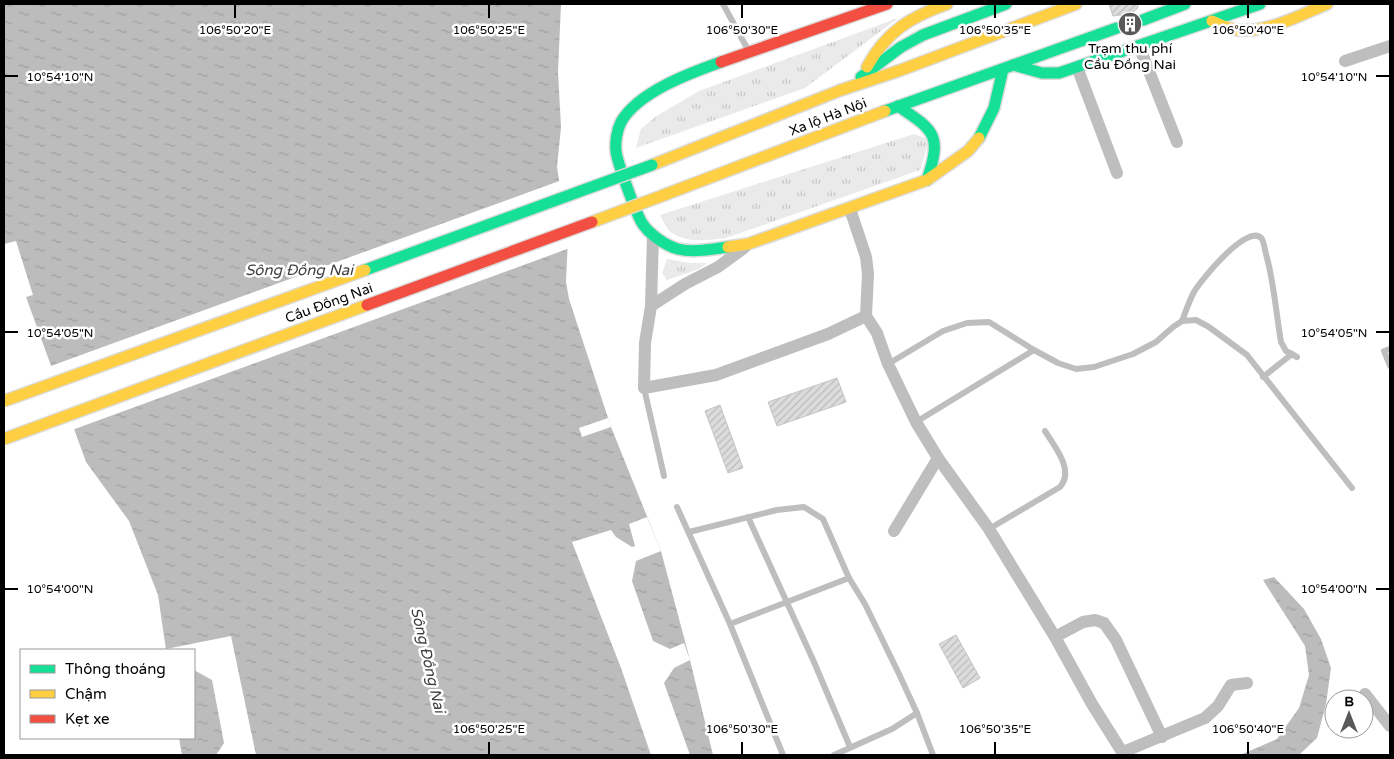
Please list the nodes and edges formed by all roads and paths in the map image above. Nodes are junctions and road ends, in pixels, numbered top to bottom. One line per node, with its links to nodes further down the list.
1 (723, 4): 15 (lane)
2 (887, 4): 9 (highway)
3 (947, 4): 19 (highway, Xa lộ Hà Nội)
4 (1006, 4): 19 (highway, Xa lộ Hà Nội)
5 (1076, 4): 20 (highway, Xa lộ Hà Nội)
6 (1185, 4): 10 (highway)
7 (1260, 4): 11 (highway)
8 (1327, 4): 11 (highway)
9 (870, 7): 15 (highway)
10 (1142, 20)
11 (1212, 21): 13 (highway)
12 (1117, 28): 17 (highway, Xa lộ Hà Nội)
13 (1140, 46): 18 (highway); 22 (street)
14 (1390, 46): 16 (street)
15 (749, 51): 28 (highway)
16 (1345, 61)
17 (1008, 67): 18 (highway); 21 (highway, Xa lộ Hà Nội); 25 (highway)
18 (1077, 67): 24 (street)
19 (864, 74): 20 (highway, Xa lộ Hà Nội)
20 (842, 90): 23 (highway, Xa lộ Hà Nội)
21 (898, 106): 25 (highway); 26 (highway, Xa lộ Hà Nội)
22 (1177, 142)
23 (652, 165): 39 (highway, Cầu Đồng Nai, bridge)
24 (1117, 173)
25 (927, 180): 27 (highway)
26 (664, 195): 42 (highway, Cầu Đồng Nai, bridge)
27 (850, 209): 29 (highway); 31 (street)
28 (653, 236): 29 (highway); 30 (street)
29 (748, 244): 30 (street)
30 (651, 306): 38 (street)
31 (866, 316): 35 (street); 38 (street)
32 (1182, 321): 34 (lane); 37 (lane); 37 (lane)
33 (1390, 349): 36 (lane)
34 (1034, 350): 35 (lane); 40 (lane)
35 (888, 364): 40 (street)
36 (1390, 366)
37 (1264, 377): 45 (lane)
38 (644, 388): 44 (lane)
39 (4, 402)
40 (916, 422): 43 (street)
41 (1045, 431): 48 (lane)
42 (4, 439)
43 (938, 458): 48 (street); 49 (street)
44 (664, 476)
45 (1352, 488)
46 (677, 507): 50 (lane)
47 (748, 517): 50 (lane); 51 (lane); 52 (lane)
48 (989, 529): 54 (street)
49 (894, 531)
50 (689, 532): 53 (lane)
51 (849, 578): 52 (lane); 57 (lane)
52 (786, 602): 53 (lane); 60 (lane)
53 (730, 624): 62 (lane)
54 (1055, 638): 59 (street); 61 (street)
55 (1247, 683): 59 (street)
56 (1374, 706): 58 (street)
57 (917, 713): 60 (lane); 64 (lane)
58 (1390, 726)
59 (1162, 737): 61 (street)
60 (850, 746): 63 (lane)
61 (1123, 754)
62 (783, 755)
63 (834, 755)
64 (933, 755)

